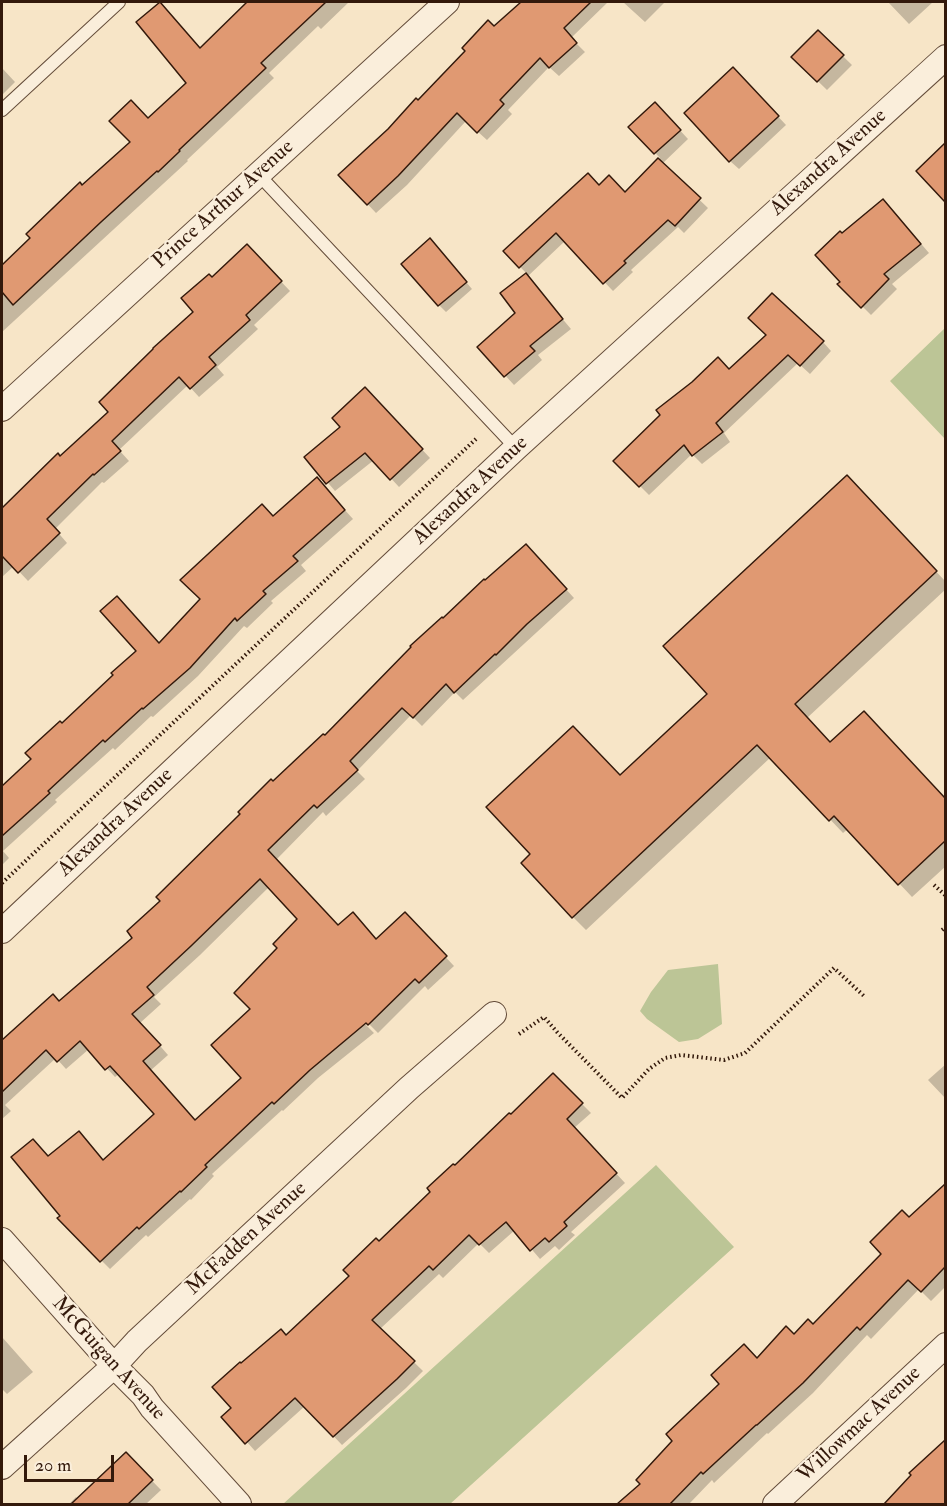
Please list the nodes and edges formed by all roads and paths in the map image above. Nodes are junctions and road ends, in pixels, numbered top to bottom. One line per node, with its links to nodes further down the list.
1 (119, 2): 4 (lane)
2 (447, 2): 5 (street, Prince Arthur Avenue)
3 (945, 57): 8 (street, Alexandra Avenue)
4 (2, 110)
5 (258, 174): 6 (street, Prince Arthur Avenue); 8 (lane)
6 (2, 409)
7 (476, 439): 9 (path)
8 (516, 448): 12 (street, Alexandra Avenue)
9 (2, 883)
10 (934, 885): 11 (path)
11 (945, 896)
12 (2, 931)
13 (865, 997): 15 (path)
14 (494, 1014): 18 (street, McFadden Avenue)
15 (519, 1034)
16 (2, 1240): 18 (street, McGuigan Avenue)
17 (945, 1345): 21 (street, Willowmac Avenue)
18 (114, 1366): 19 (street, McFadden Avenue); 20 (street, McGuigan Avenue)
19 (2, 1467)
20 (239, 1504)
21 (775, 1504)

